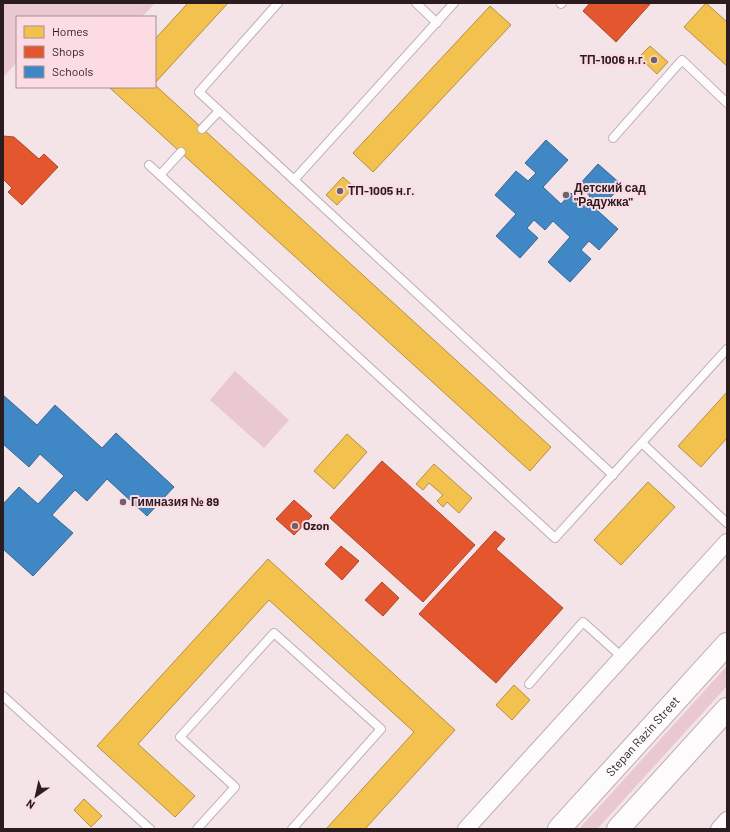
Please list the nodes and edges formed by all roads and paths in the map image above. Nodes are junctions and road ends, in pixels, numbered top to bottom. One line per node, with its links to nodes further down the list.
1 (278, 3): 6 (lane)
2 (416, 3): 4 (lane)
3 (454, 3): 4 (lane)
4 (437, 22): 12 (lane)
5 (727, 103): 8 (lane)
6 (219, 110): 7 (lane); 12 (lane)
7 (202, 129)
8 (613, 138)
9 (181, 152): 11 (lane)
10 (149, 165): 11 (lane)
11 (160, 175): 15 (lane)
12 (294, 180): 15 (lane)
13 (727, 349): 14 (lane)
14 (642, 443): 15 (lane); 16 (lane)
15 (613, 475)
16 (727, 523)
17 (727, 542): 19 (street)
18 (727, 644): 28 (main road, Stepan Razin Street)
19 (622, 657): 20 (lane); 27 (street)
20 (529, 684)
21 (3, 696): 24 (lane)
22 (727, 710): 29 (main road)
23 (727, 820): 30 (street)
24 (150, 829)
25 (197, 829): 26 (lane)
26 (292, 829)
27 (466, 829)
28 (560, 829)
29 (618, 829)
30 (719, 829)

